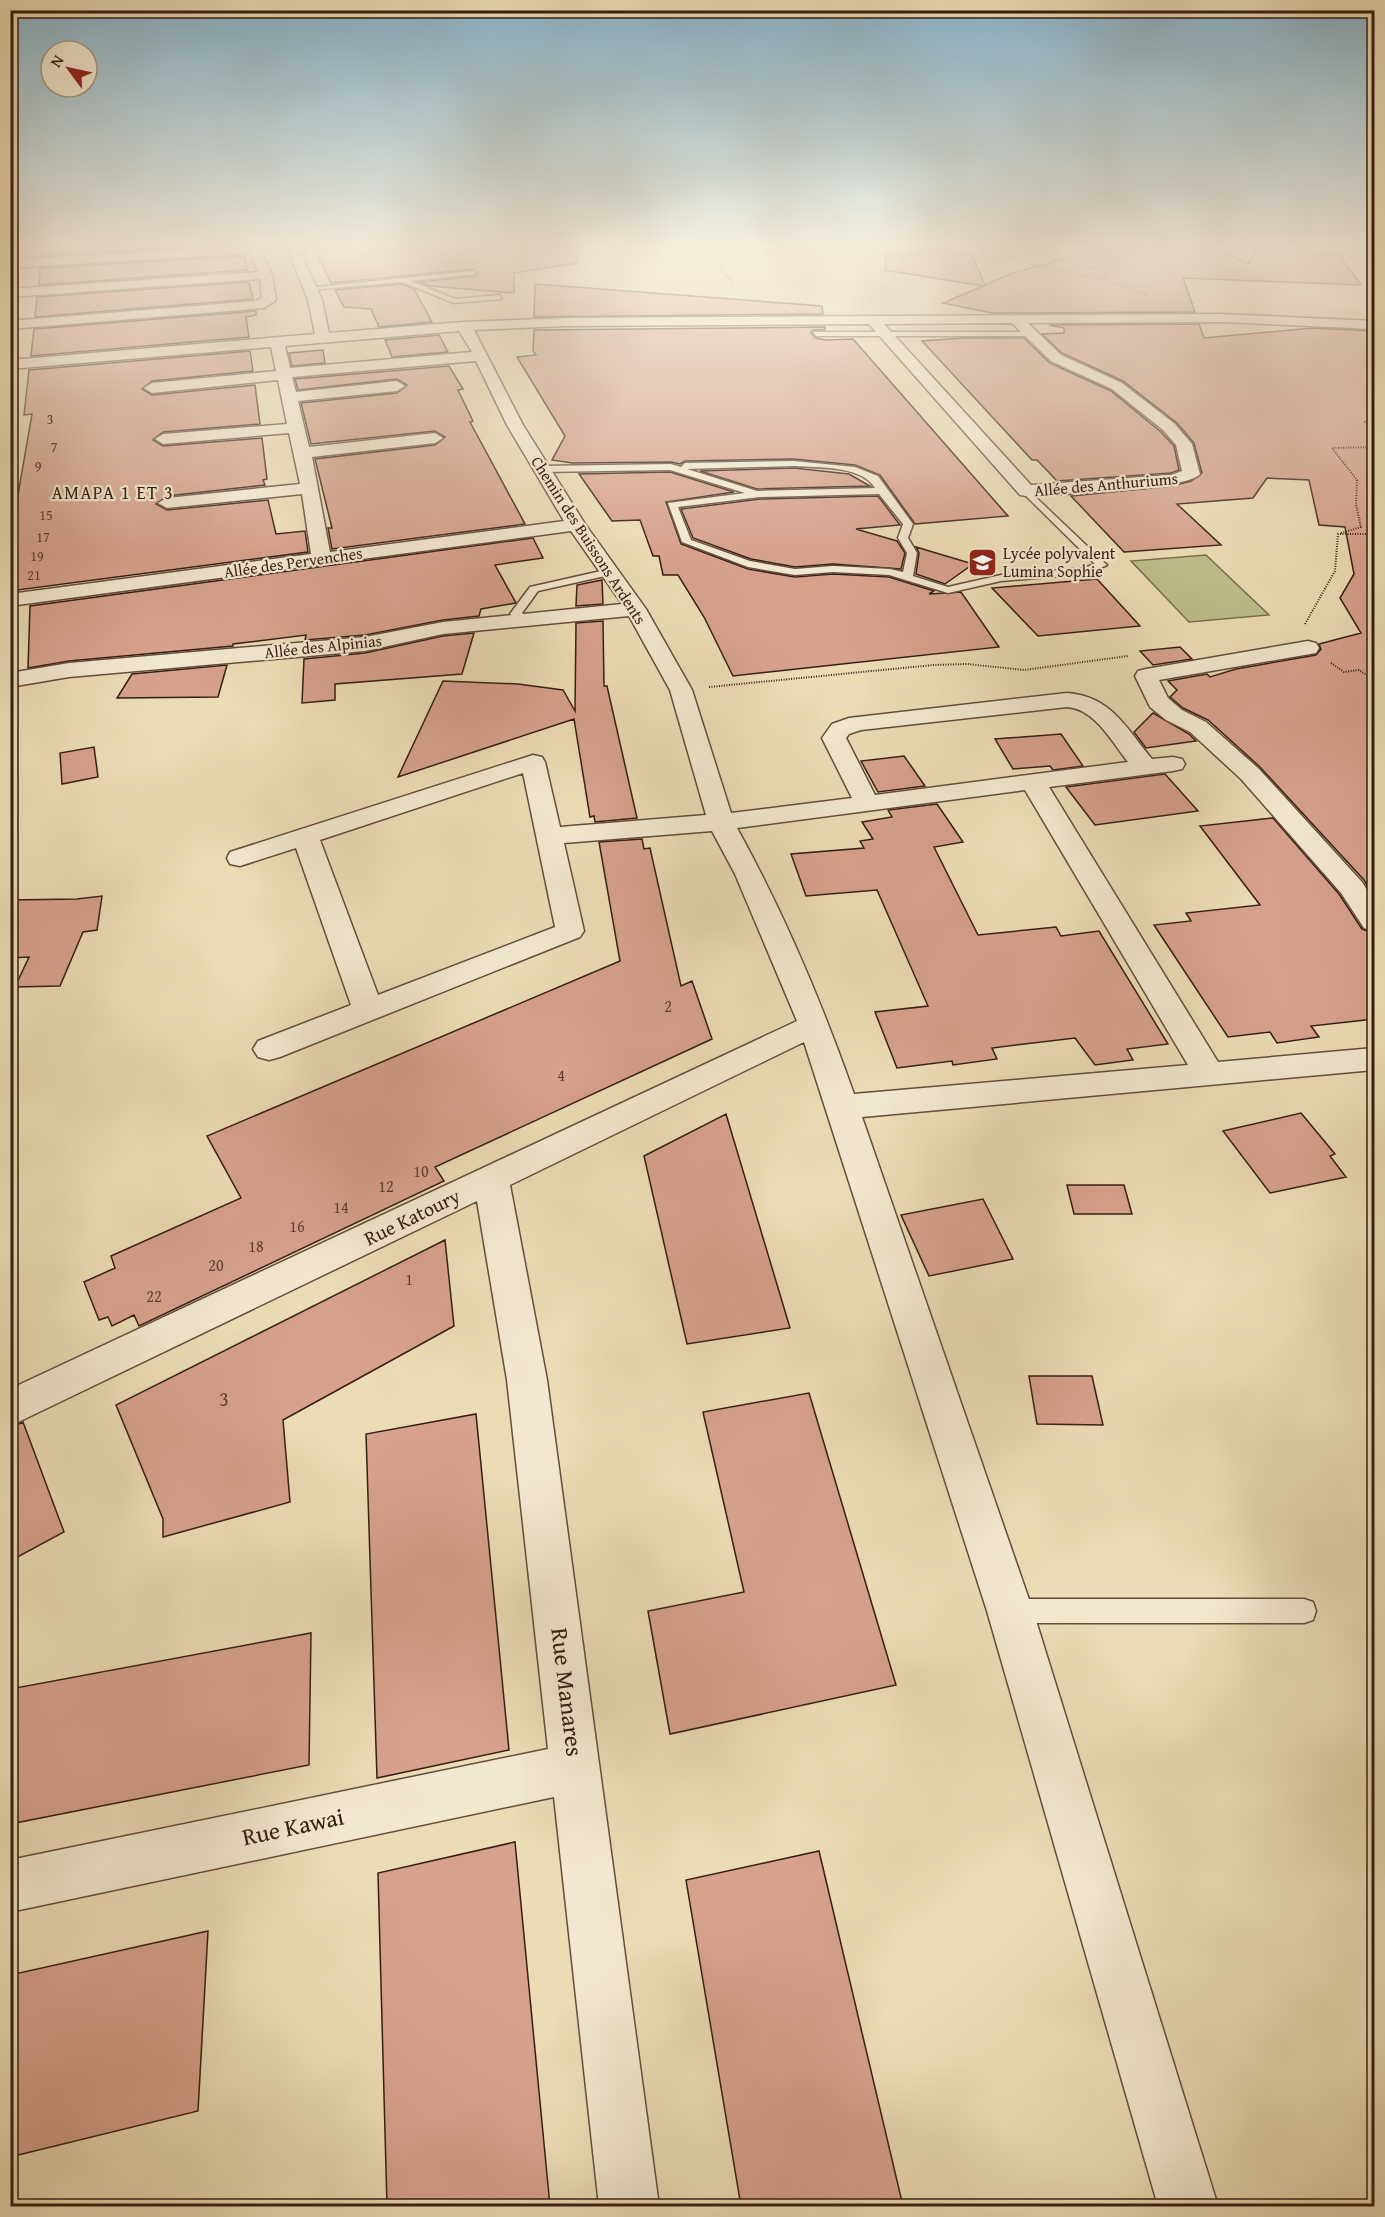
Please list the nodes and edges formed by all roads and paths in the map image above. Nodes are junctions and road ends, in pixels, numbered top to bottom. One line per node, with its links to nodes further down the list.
1 (199, 349): 7 (street)
2 (278, 349): 8 (street)
3 (477, 349): 6 (street, Chemin des Buissons Ardents)
4 (900, 349): 24 (street)
5 (1047, 349): 24 (street, Allée des Anthuriums)
6 (481, 356): 8 (street); 21 (street, Chemin des Buissons Ardents)
7 (10, 365)
8 (283, 374): 10 (street); 11 (street)
9 (397, 386): 11 (street)
10 (152, 388)
11 (289, 397): 14 (street)
12 (1374, 402): 13 (path)
13 (1374, 416): 15 (path)
14 (296, 428): 17 (street); 19 (street)
15 (1374, 429)
16 (435, 438): 19 (street)
17 (163, 439)
18 (1374, 447): 28 (path)
19 (302, 453): 22 (street)
20 (671, 467): 21 (lane); 23 (lane); 25 (lane)
21 (542, 469): 27 (street, Chemin des Buissons Ardents)
22 (310, 488): 26 (street); 30 (street)
23 (882, 491): 25 (lane); 32 (lane)
24 (1026, 491): 32 (lane)
25 (760, 494): 32 (lane)
26 (167, 503)
27 (576, 525): 30 (street, Allée des Pervenches); 31 (street, Chemin des Buissons Ardents)
28 (1338, 534): 29 (path); 36 (path)
29 (1374, 534)
30 (321, 559): 33 (street, Allée des Pervenches)
31 (610, 572): 34 (street, Chemin des Buissons Ardents); 35 (lane)
32 (907, 577)
33 (10, 600)
34 (636, 609): 35 (street, Allée des Alpinias); 40 (street, Chemin des Buissons Ardents)
35 (523, 620): 39 (street, Allée des Alpinias)
36 (1308, 648): 37 (street); 38 (path)
37 (1146, 676): 40 (path); 49 (street)
38 (1374, 680)
39 (10, 681)
40 (681, 690): 45 (street, Chemin des Buissons Ardents)
41 (1173, 764): 42 (street)
42 (1146, 768): 43 (street); 44 (street)
43 (1033, 782): 44 (street); 54 (street)
44 (867, 803): 45 (street)
45 (721, 822): 47 (street); 51 (street, Chemin des Buissons Ardents)
46 (305, 836): 47 (street); 48 (street); 50 (street)
47 (549, 836): 50 (street)
48 (240, 858)
49 (1374, 922)
50 (368, 1011): 52 (street)
51 (814, 1025): 55 (street, Chemin des Buissons Ardents); 56 (street, Rue Katoury)
52 (269, 1049)
53 (1374, 1059): 54 (street)
54 (1208, 1072): 55 (street)
55 (843, 1107): 58 (street, Chemin des Buissons Ardents)
56 (490, 1179): 57 (street, Rue Katoury); 60 (street, Rue Manares)
57 (10, 1408)
58 (1010, 1611): 59 (lane); 63 (street, Chemin des Buissons Ardents)
59 (1304, 1611)
60 (576, 1768): 61 (street, Rue Kawai); 62 (street, Rue Manares)
61 (10, 1886)
62 (629, 2206)
63 (1188, 2206)

